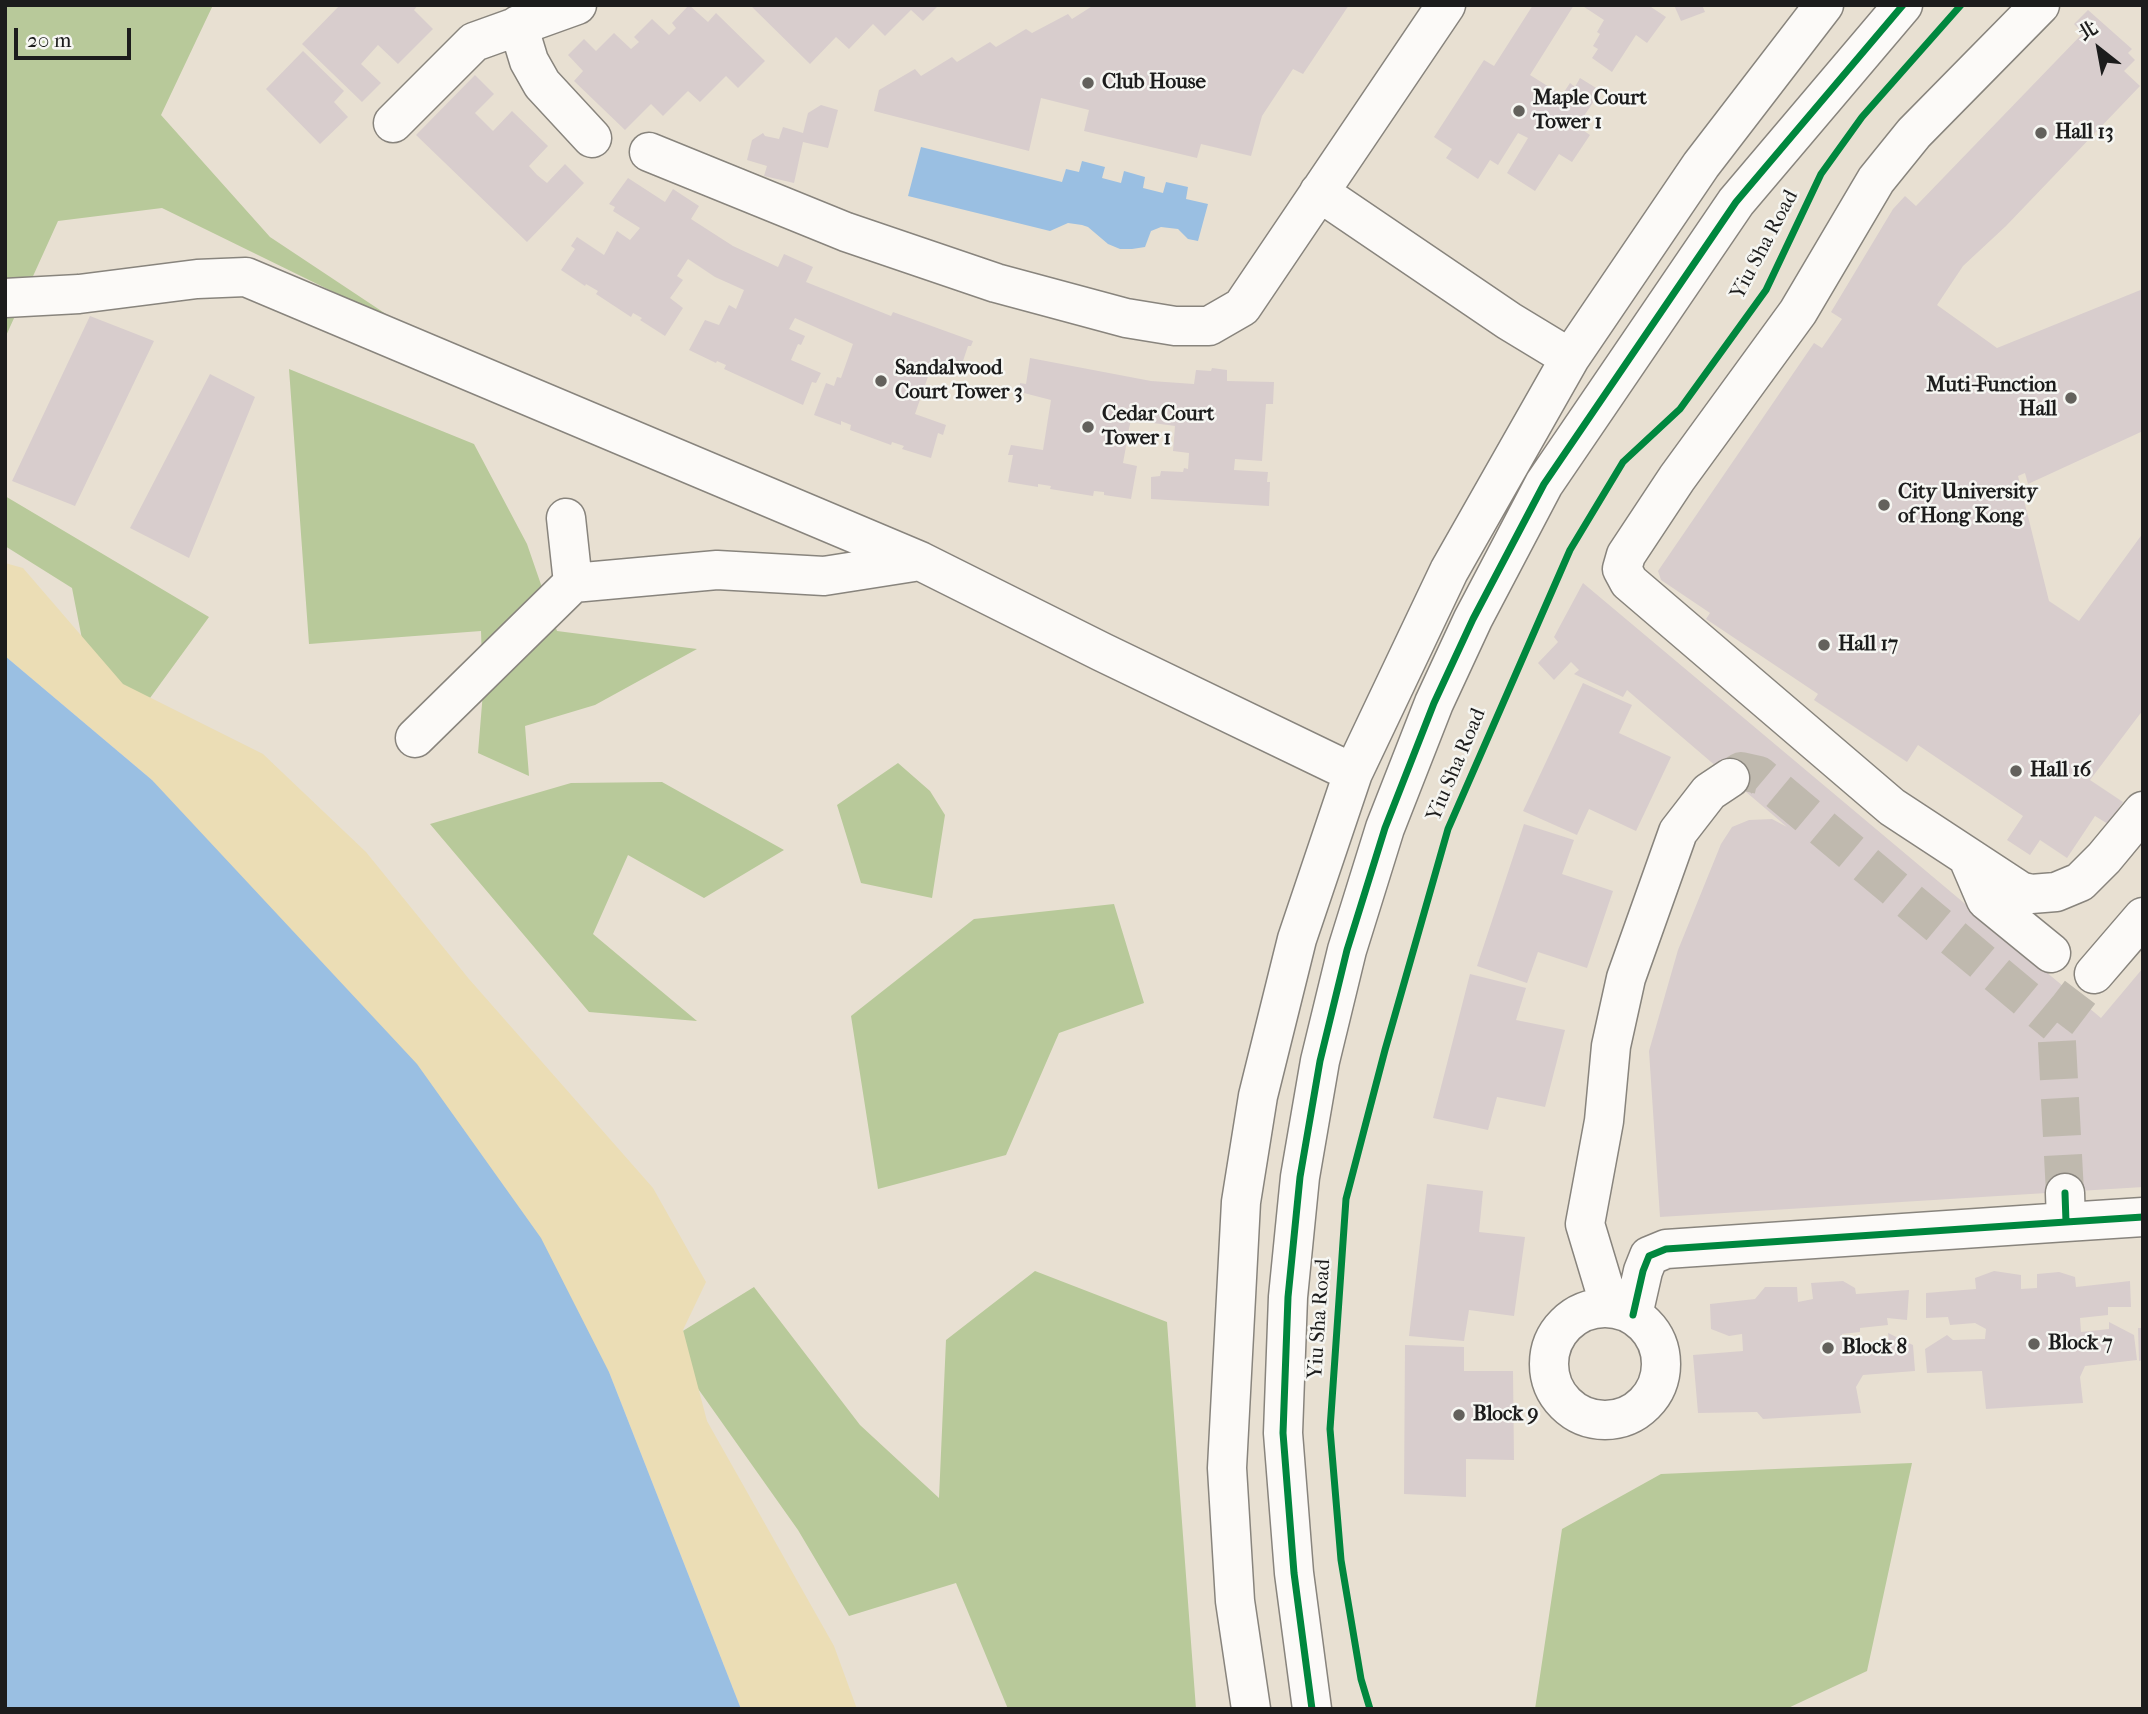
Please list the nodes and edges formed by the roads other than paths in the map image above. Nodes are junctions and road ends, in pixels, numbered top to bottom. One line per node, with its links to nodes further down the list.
1 (577, 5): 6 (street)
2 (1446, 5): 10 (street)
3 (1824, 5): 12 (street)
4 (1903, 5): 26 (street, Yiu Sha Road)
5 (2039, 5): 20 (street)
6 (518, 25): 7 (street); 8 (street)
7 (393, 123)
8 (592, 138)
9 (649, 152): 10 (street)
10 (1319, 192): 12 (street)
11 (5, 298): 14 (street)
12 (1570, 358): 17 (street)
13 (566, 518): 15 (street)
14 (920, 561): 15 (street); 17 (street)
15 (573, 583): 16 (street)
16 (415, 738)
17 (1353, 773): 25 (street)
18 (1730, 778): 24 (street)
19 (2143, 811): 20 (street)
20 (1967, 856): 22 (street)
21 (2143, 917): 23 (street)
22 (2051, 953)
23 (2094, 974)
24 (2143, 1217)
25 (1251, 1709)
26 (1312, 1709)

